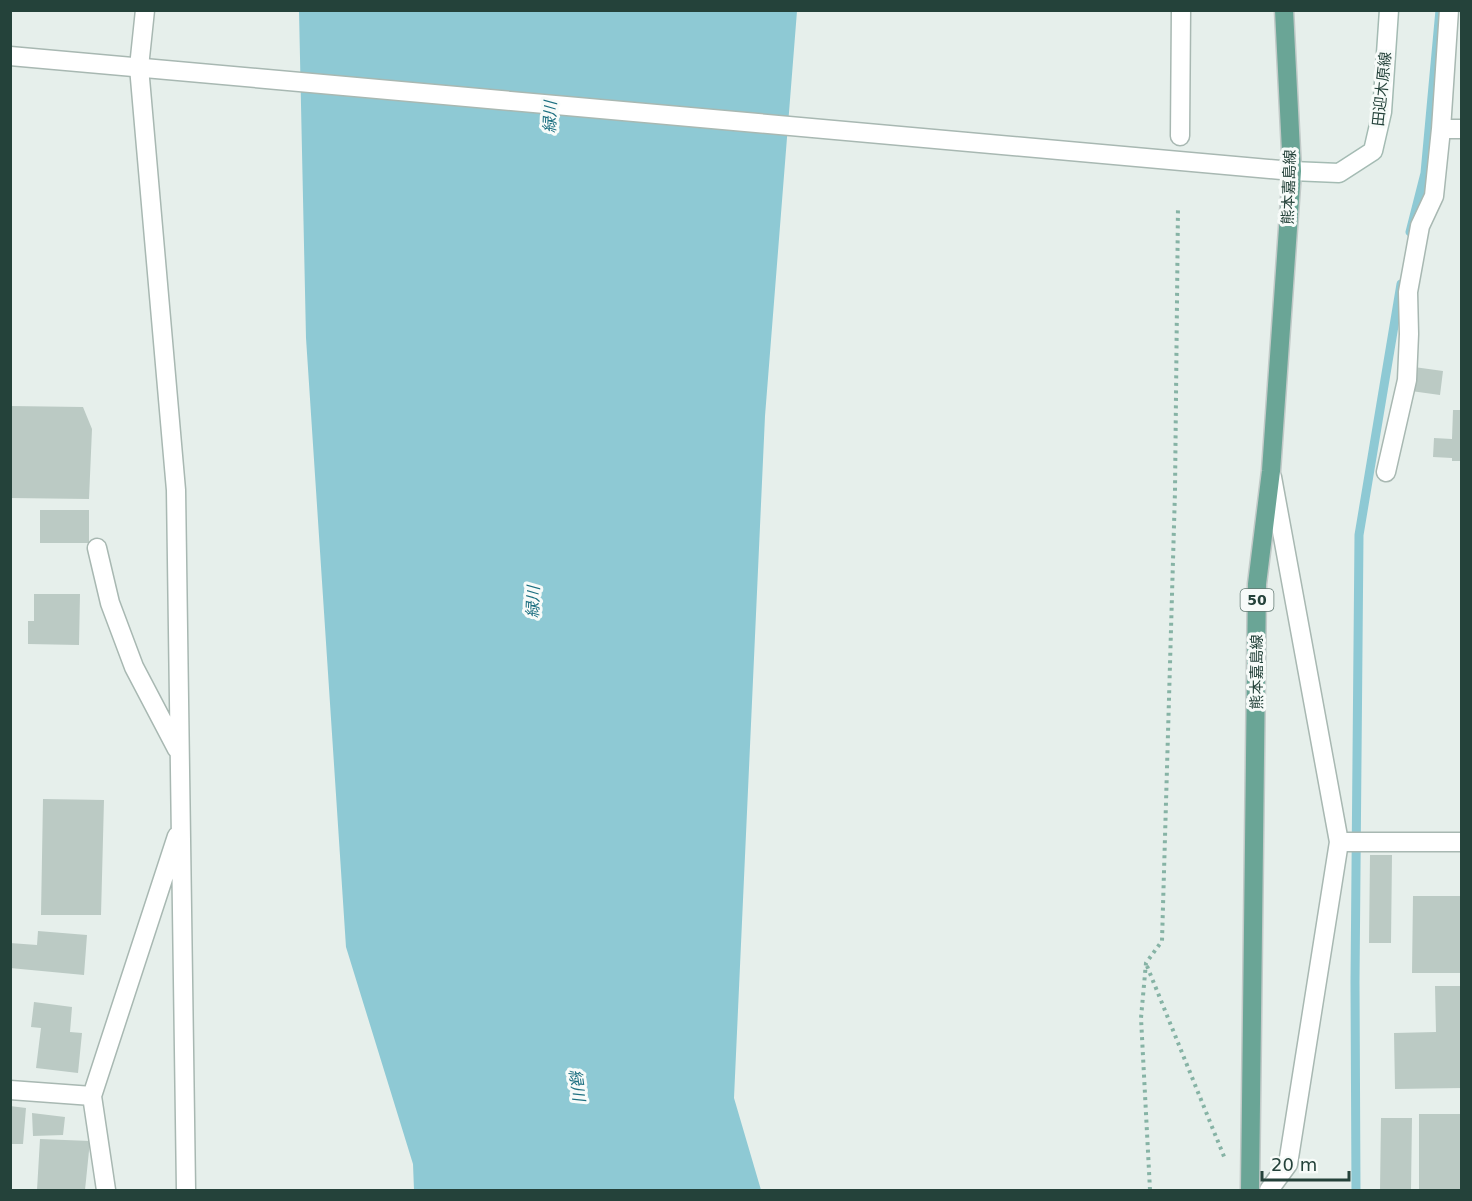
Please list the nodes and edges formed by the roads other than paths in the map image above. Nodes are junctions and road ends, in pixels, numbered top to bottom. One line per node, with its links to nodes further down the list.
1 (145, 10): 7 (street)
2 (1181, 10): 10 (street)
3 (1284, 10): 11 (main road, 熊本嘉島線 / 50)
4 (1389, 10): 11 (street, 田迎木原線)
5 (1449, 10): 8 (street)
6 (10, 56): 7 (street, 田迎木原線)
7 (139, 67): 11 (street, 田迎木原線); 15 (street)
8 (1441, 129): 9 (street); 13 (street)
9 (1461, 129)
10 (1180, 135)
11 (1292, 171): 12 (main road, 熊本嘉島線 / 50)
12 (1271, 471): 17 (street); 23 (main road, 熊本嘉島線 / 50)
13 (1386, 472)
14 (97, 548): 15 (street)
15 (179, 754): 16 (street)
16 (182, 820): 20 (street); 22 (street)
17 (1339, 842): 18 (street); 24 (street)
18 (1461, 842)
19 (10, 1090): 20 (street)
20 (92, 1096): 21 (street)
21 (106, 1191)
22 (186, 1191)
23 (1250, 1191)
24 (1269, 1191)

